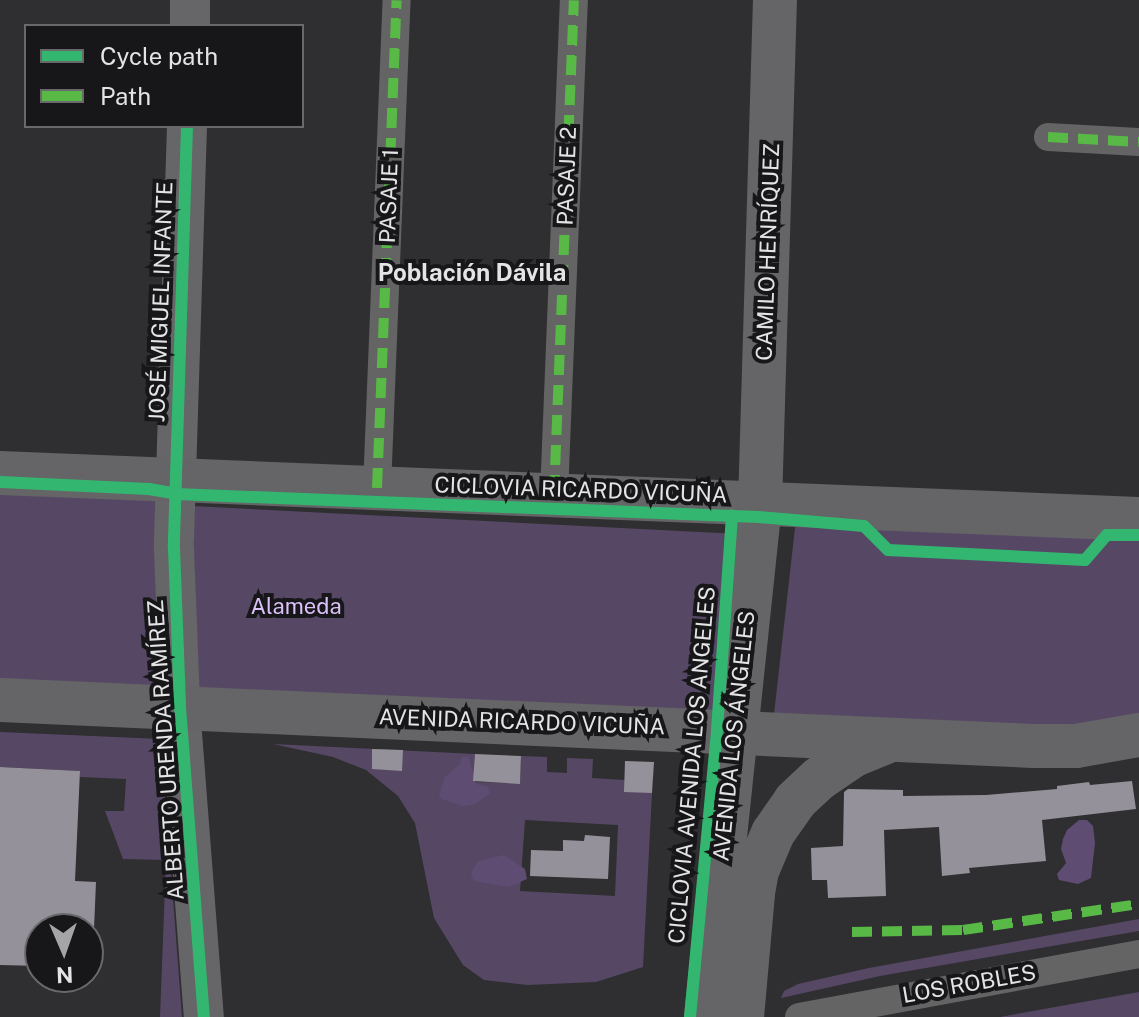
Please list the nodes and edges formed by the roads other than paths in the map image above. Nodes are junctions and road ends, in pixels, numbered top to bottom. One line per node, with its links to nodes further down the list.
1 (190, 0): 5 (street)
2 (397, 0): 11 (street, PASAJE 1)
3 (574, 0): 12 (street, PASAJE 2)
4 (775, 0): 13 (main road, CAMILO HENRÍQUEZ)
5 (190, 24)
6 (187, 128): 10 (street, JOSÉ MIGUEL INFANTE)
7 (1048, 137): 8 (street)
8 (1139, 142)
9 (0, 473): 10 (main road)
10 (176, 480): 11 (main road); 16 (street, ALBERTO URENDA RAMÍREZ)
11 (377, 488): 12 (main road)
12 (554, 495): 13 (main road)
13 (760, 504): 14 (main road); 17 (main road, AVENIDA LOS ÁNGELES)
14 (1139, 519)
15 (0, 700): 16 (main road, AVENIDA RICARDO VICUÑA)
16 (180, 707): 17 (main road, AVENIDA RICARDO VICUÑA); 21 (street, ALBERTO URENDA RAMÍREZ)
17 (734, 731): 19 (main road, AVENIDA RICARDO VICUÑA); 22 (main road, AVENIDA LOS ÁNGELES)
18 (1139, 735): 19 (main road, AVENIDA RICARDO VICUÑA)
19 (893, 741): 23 (main road, AVENIDA LOS ÁNGELES)
20 (1139, 954): 24 (street, LOS ROBLES)
21 (204, 1017)
22 (706, 1017)
23 (742, 1017)
24 (799, 1017)

